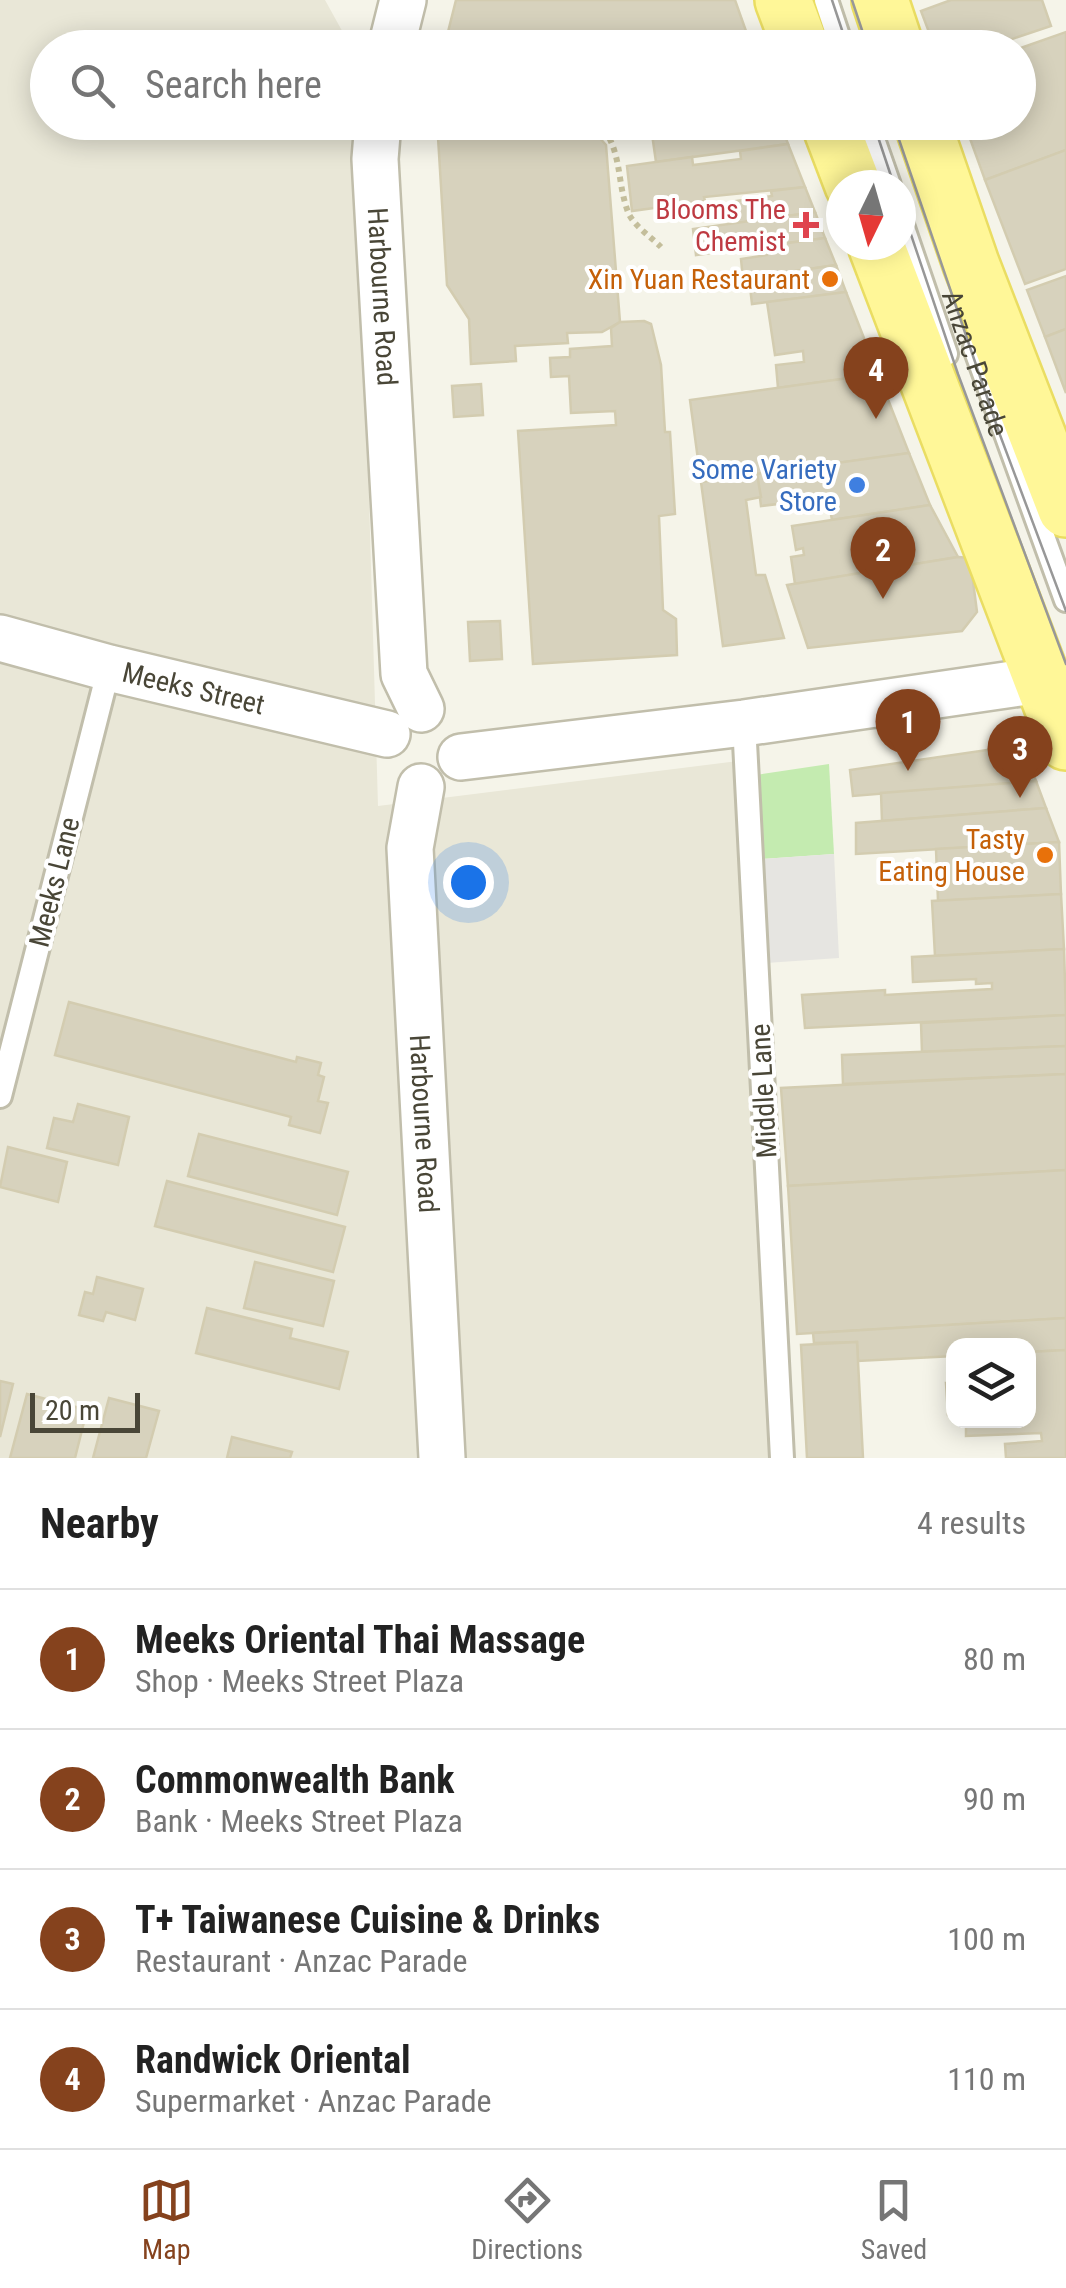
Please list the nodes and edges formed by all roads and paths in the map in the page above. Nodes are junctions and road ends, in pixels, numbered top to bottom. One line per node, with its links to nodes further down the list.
1 (403, 0): 5 (street)
2 (783, 0): 6 (main road)
3 (826, 0): 7 (lane)
4 (880, 0): 8 (main road)
5 (396, 30)
6 (794, 30)
7 (836, 30)
8 (890, 30)
9 (377, 140): 27 (street, Harbourne Road)
10 (612, 140): 16 (path)
11 (836, 140): 14 (main road)
12 (874, 140): 15 (lane)
13 (928, 140): 22 (main road, Anzac Parade)
14 (847, 170)
15 (883, 170)
16 (661, 247)
17 (882, 260): 26 (main road, Anzac Parade)
18 (914, 260): 20 (lane, Anzac Parade)
19 (967, 326): 23 (lane, Anzac Parade)
20 (951, 368)
21 (990, 480): 26 (lane, Anzac Parade)
22 (1066, 509)
23 (1066, 600)
24 (0, 638): 25 (street, Meeks Street)
25 (108, 668): 27 (street, Meeks Street); 32 (lane, Meeks Lane)
26 (1041, 680): 28 (street); 29 (main road, Anzac Parade)
27 (404, 721): 30 (street); 31 (street)
28 (744, 724): 30 (street); 34 (lane, Middle Lane)
29 (1066, 742)
30 (461, 757): 31 (street)
31 (421, 787): 33 (street, Harbourne Road)
32 (0, 1096)
33 (442, 1458)
34 (782, 1458)

